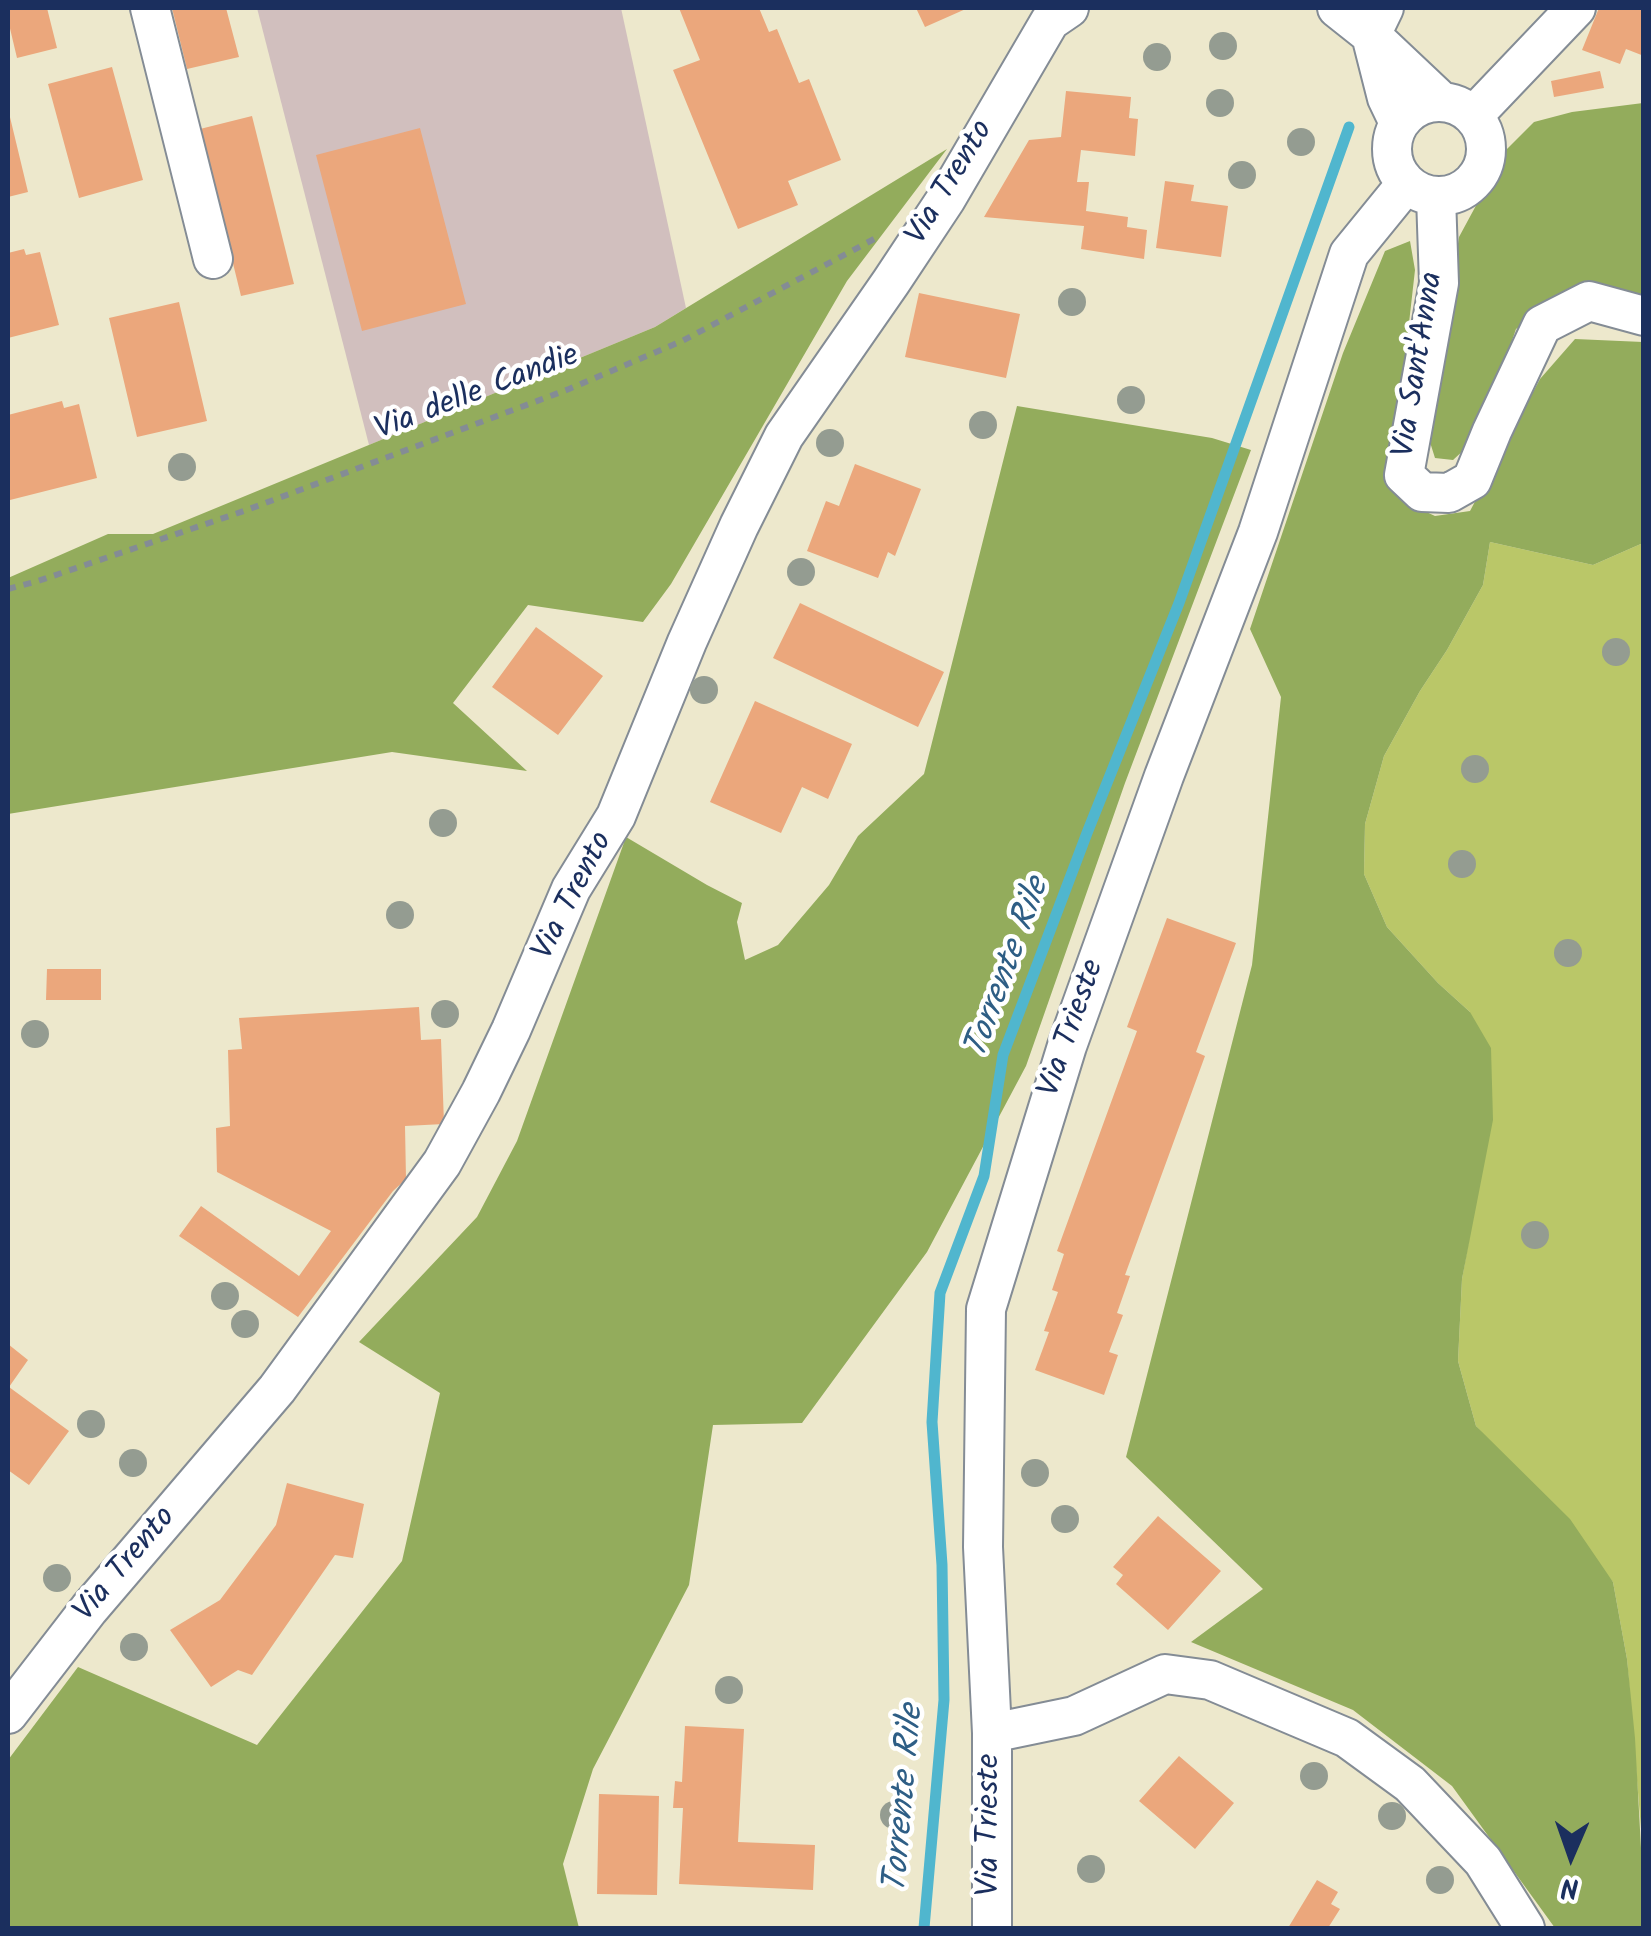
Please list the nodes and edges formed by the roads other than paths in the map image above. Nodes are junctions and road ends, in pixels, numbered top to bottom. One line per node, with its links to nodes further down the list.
1 (150, 8): 9 (street)
2 (1336, 8): 5 (street)
3 (1576, 8): 6 (street)
4 (1057, 12): 11 (street, Via Trento)
5 (1378, 21): 6 (street); 7 (street)
6 (1458, 109): 7 (street); 8 (street)
7 (1399, 123): 8 (street)
8 (1421, 190): 10 (street, Via Sant'Anna); 12 (street, Via Trieste)
9 (213, 259)
10 (1644, 316)
11 (8, 1714)
12 (992, 1733): 13 (street, Via Trieste); 14 (street)
13 (992, 1928)
14 (1525, 1928)

